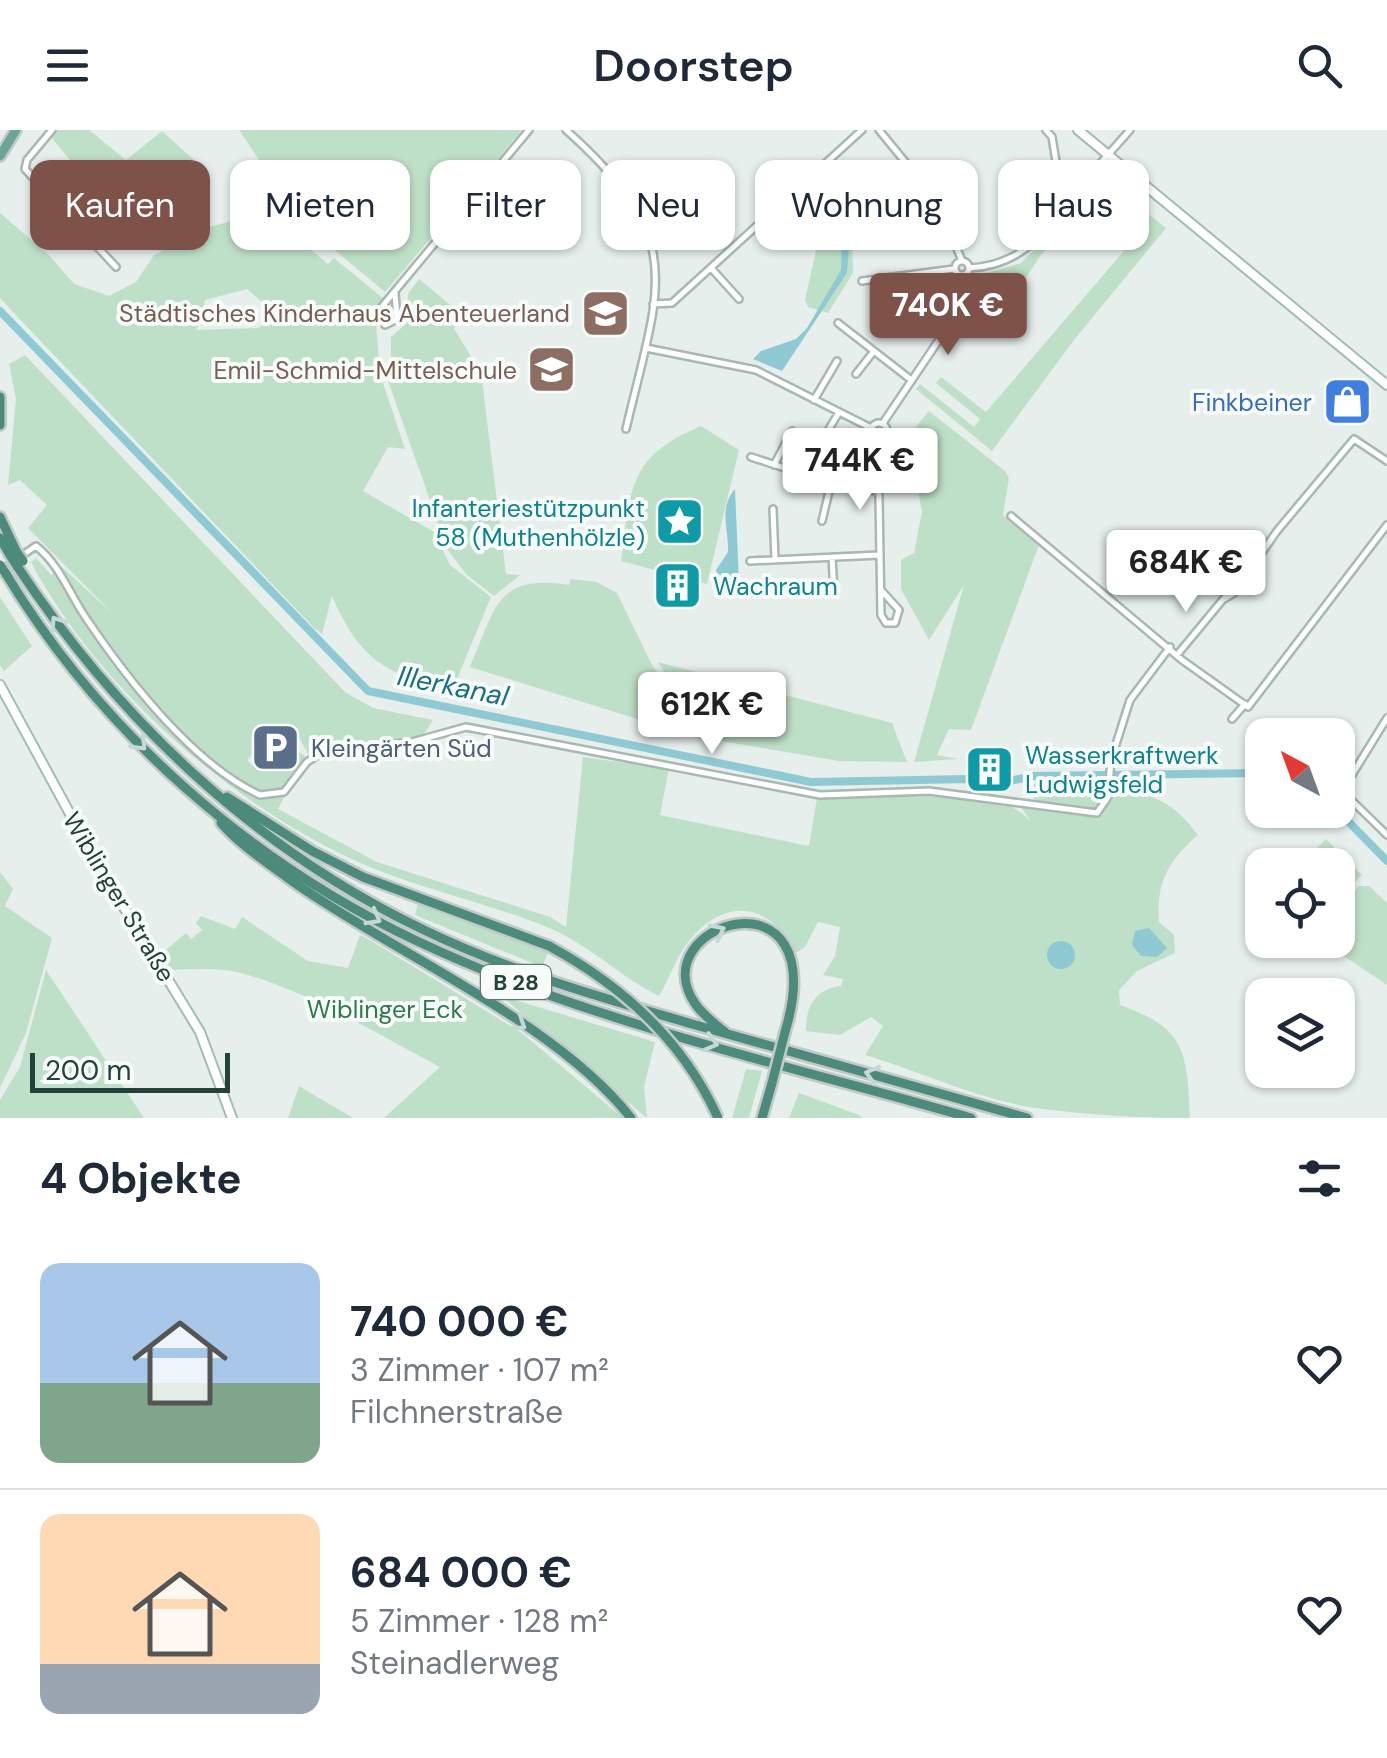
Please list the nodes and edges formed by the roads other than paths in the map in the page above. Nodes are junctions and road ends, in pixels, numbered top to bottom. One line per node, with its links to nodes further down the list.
1 (16, 130): 10 (main road)
2 (52, 130): 18 (street)
3 (529, 130): 25 (street)
4 (566, 130): 27 (street)
5 (862, 130): 19 (street)
6 (879, 130): 12 (street)
7 (1046, 130): 13 (street)
8 (1078, 130): 11 (main road)
9 (1130, 130): 11 (street)
10 (0, 156)
11 (1109, 156): 14 (street); 35 (main road)
12 (905, 160)
13 (1055, 160)
14 (1105, 160)
15 (958, 250): 17 (street)
16 (1024, 250): 20 (street)
17 (962, 261): 20 (street); 21 (street)
18 (116, 267)
19 (710, 268): 26 (street); 27 (street)
20 (969, 268): 22 (street)
21 (954, 269): 22 (street); 23 (street)
22 (962, 276): 34 (street)
23 (910, 277): 24 (street); 28 (street)
24 (862, 280)
25 (395, 293): 25 (street)
26 (738, 299)
27 (653, 304): 30 (street)
28 (910, 309)
29 (838, 323): 31 (street)
30 (645, 348): 37 (street); 42 (street)
31 (874, 351): 33 (street); 34 (street)
32 (837, 362): 37 (street)
33 (856, 374)
34 (910, 379): 39 (street)
35 (1387, 385)
36 (0, 397): 40 (highway)
37 (814, 400): 38 (street)
38 (838, 414): 41 (street); 45 (street)
39 (882, 423): 41 (street); 44 (street)
40 (0, 425)
41 (872, 428): 44 (street)
42 (626, 429)
43 (792, 430): 48 (street)
44 (878, 439): 50 (street)
45 (818, 446)
46 (750, 458): 48 (street)
47 (1387, 460): 66 (street)
48 (774, 465): 49 (street)
49 (831, 483): 50 (street); 54 (street)
50 (876, 491): 58 (street)
51 (773, 509): 60 (street)
52 (1011, 516): 65 (street)
53 (0, 518): 57 (highway)
54 (822, 521)
55 (1387, 525): 68 (street)
56 (0, 538): 57 (highway)
57 (13, 553): 71 (highway, B 28, one-way to 57, bridge)
58 (880, 554): 59 (street); 63 (street)
59 (832, 557): 60 (street); 64 (street)
60 (775, 560): 61 (street)
61 (750, 561)
62 (2, 570): 65 (street); 72 (highway, B 28, one-way to 72)
63 (881, 590): 63 (street)
64 (834, 592)
65 (1170, 648): 66 (street)
66 (1177, 655): 68 (street)
67 (0, 686): 75 (main road, Wiblinger Straße)
68 (1245, 704): 70 (street)
69 (1387, 718): 73 (street)
70 (1232, 720)
71 (200, 780): 74 (highway, B 28); 77 (highway, bridge)
72 (205, 806): 76 (highway, one-way to 76); 79 (highway, B 28, one-way to 79)
73 (1387, 835)
74 (727, 1034): 78 (highway, one-way to 78, bridge); 80 (highway, B 28, one-way to 74)
75 (231, 1114)
76 (631, 1118)
77 (718, 1118)
78 (762, 1118)
79 (971, 1118)
80 (1027, 1118)

